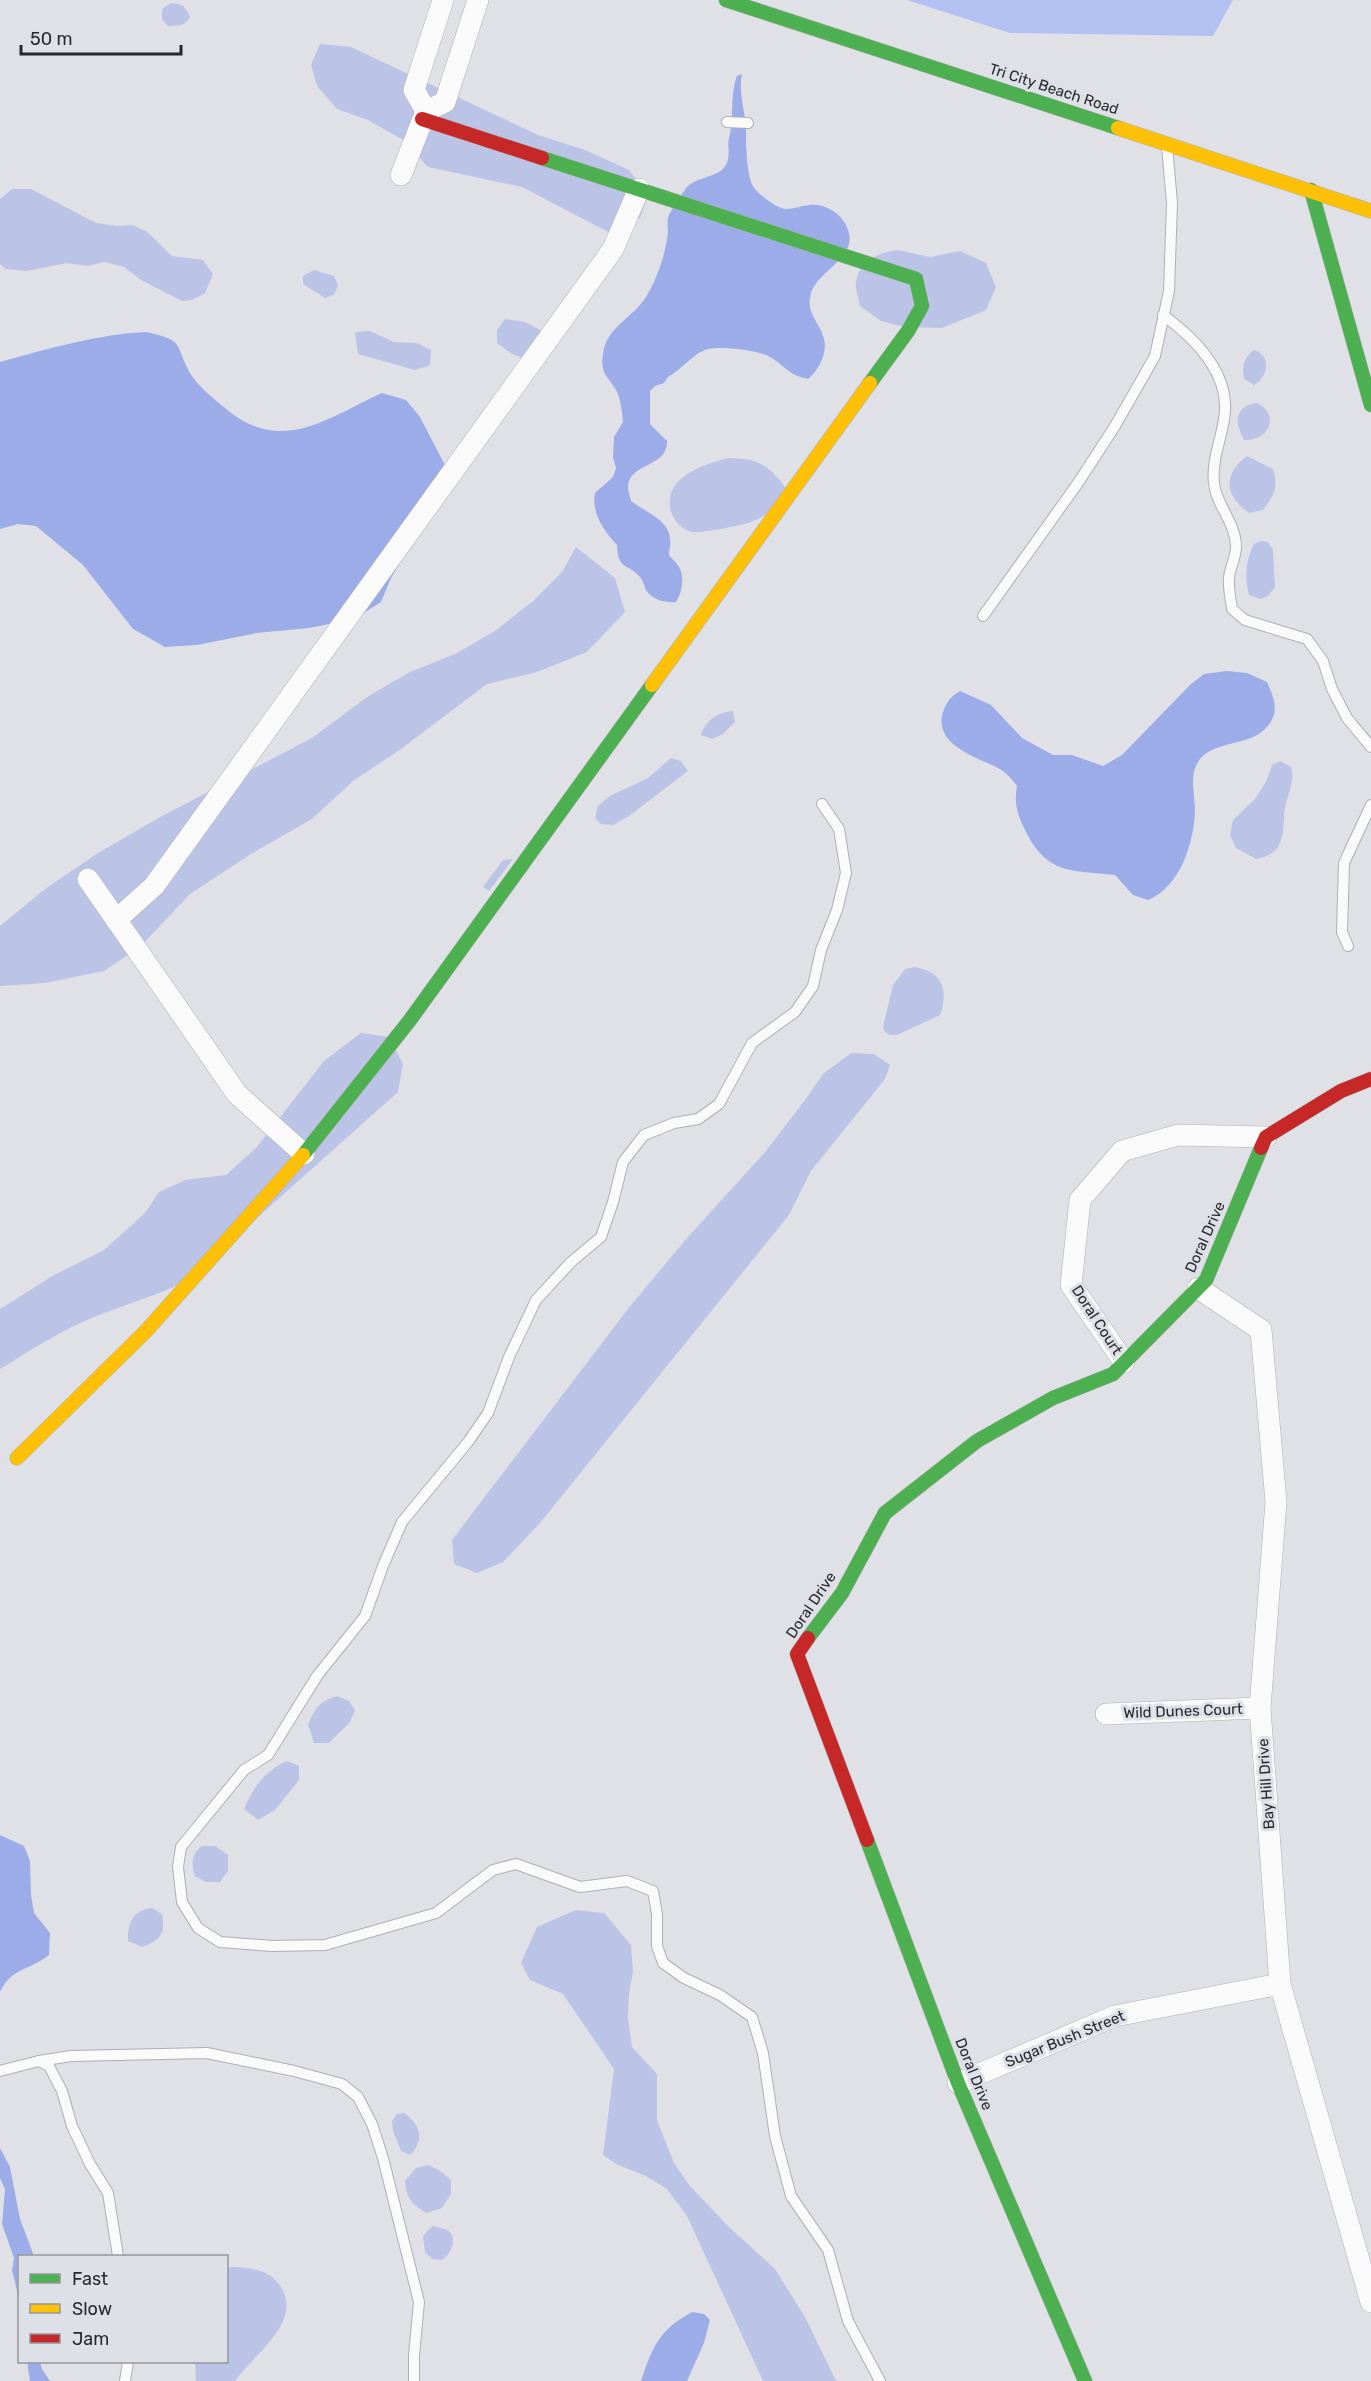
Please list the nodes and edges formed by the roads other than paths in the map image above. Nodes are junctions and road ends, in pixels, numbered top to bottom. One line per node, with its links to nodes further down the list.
1 (443, 0): 4 (street)
2 (478, 0): 4 (street)
3 (726, 0): 7 (street, Tri City Beach Road)
4 (424, 115): 8 (street); 9 (street)
5 (727, 122): 6 (lane)
6 (748, 123)
7 (1166, 143): 10 (street, Tri City Beach Road); 12 (lane)
8 (401, 175)
9 (639, 189): 19 (street); 23 (street)
10 (1311, 190): 11 (street, Tri City Beach Road); 13 (street)
11 (1371, 211)
12 (1163, 315): 14 (lane); 15 (lane)
13 (1371, 405)
14 (983, 616)
15 (1371, 747)
16 (822, 804): 38 (lane)
17 (1371, 805): 20 (lane)
18 (88, 879): 19 (street)
19 (116, 920): 23 (street)
20 (1348, 946)
21 (1371, 1080): 22 (street)
22 (1266, 1137): 24 (street, Doral Drive); 25 (street, Doral Court)
23 (304, 1154): 26 (street)
24 (1198, 1288): 25 (street, Doral Drive); 27 (street, Bay Hill Drive)
25 (1124, 1362): 32 (street, Doral Drive)
26 (17, 1458)
27 (1260, 1708): 28 (street, Wild Dunes Court); 29 (street, Bay Hill Drive)
28 (1106, 1714)
29 (1280, 1984): 32 (street, Sugar Bush Street); 34 (street, Bay Hill Drive)
30 (39, 2061): 31 (lane); 33 (lane); 37 (lane)
31 (0, 2071)
32 (958, 2083): 39 (street, Doral Drive)
33 (118, 2255)
34 (1371, 2302)
35 (128, 2363): 36 (lane)
36 (125, 2381)
37 (414, 2381)
38 (880, 2381)
39 (1085, 2381)

